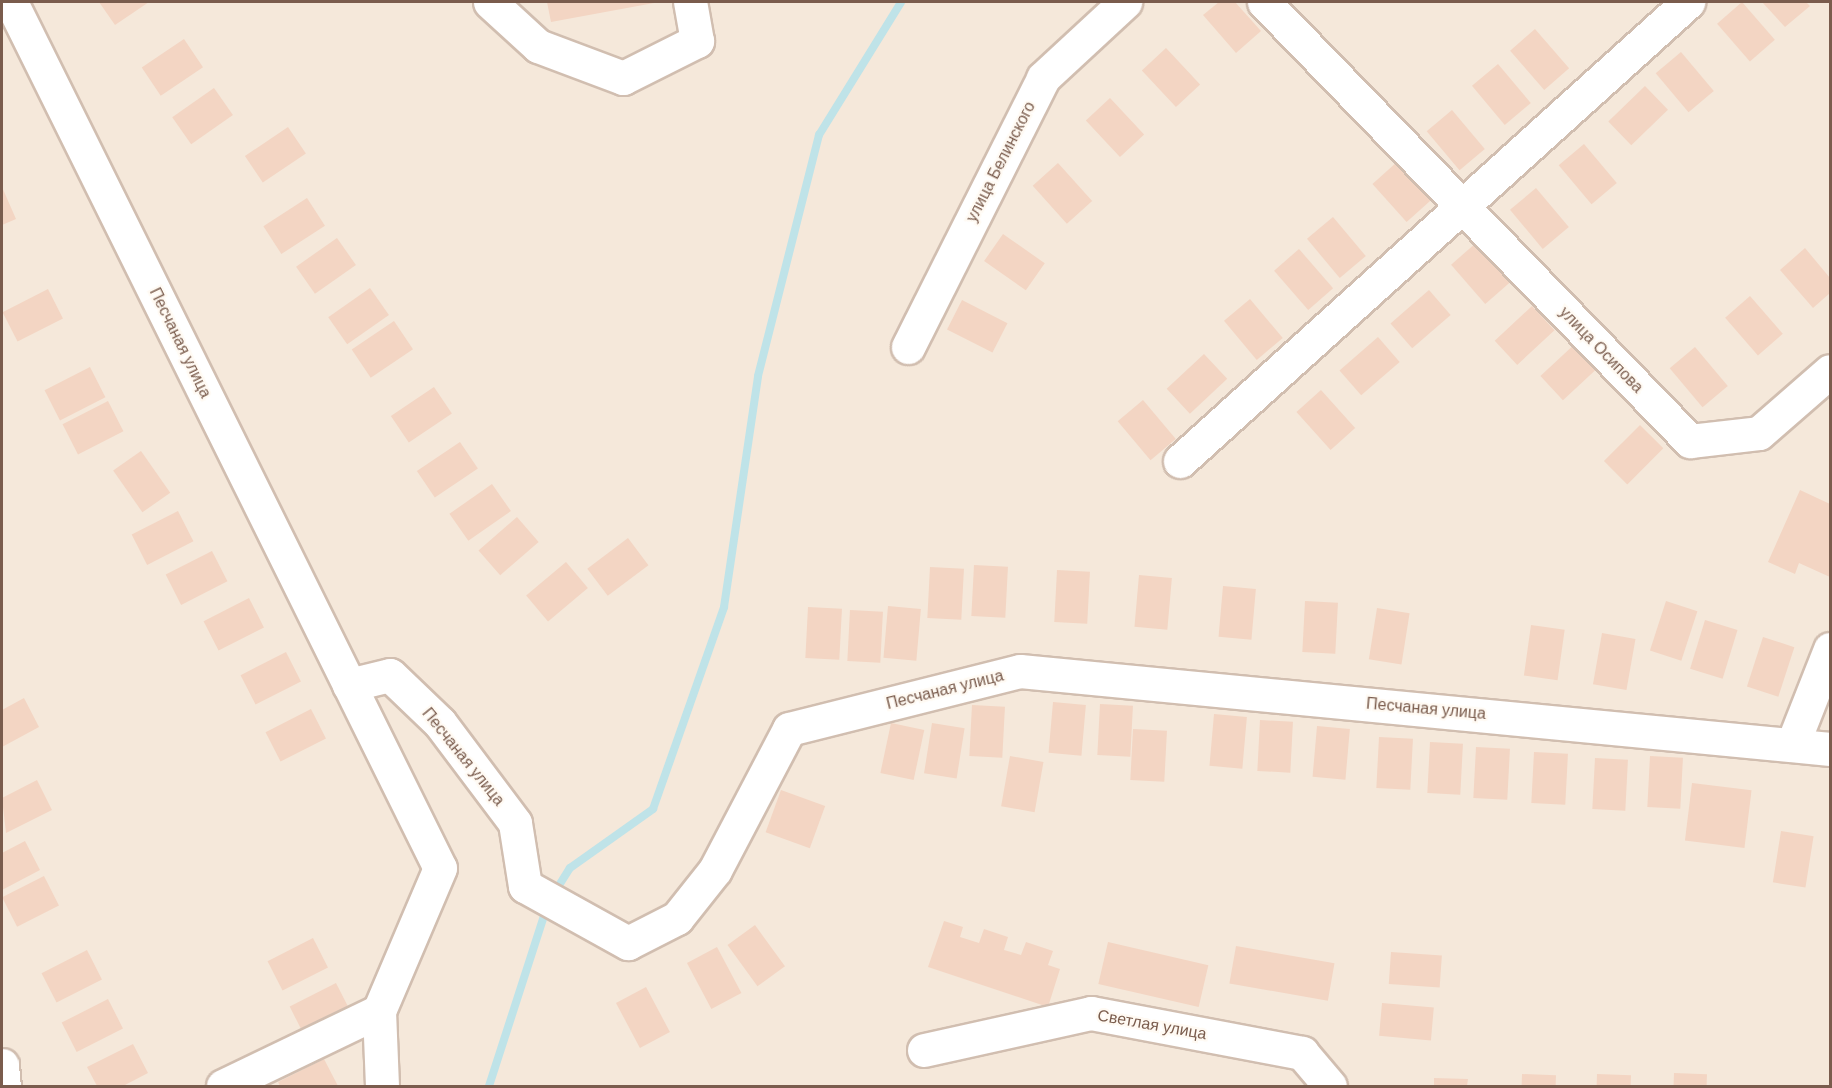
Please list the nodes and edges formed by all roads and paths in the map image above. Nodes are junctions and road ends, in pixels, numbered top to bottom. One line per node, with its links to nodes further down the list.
1 (11, 2): 12 (street, Песчаная улица)
2 (490, 2): 3 (street)
3 (690, 2)
4 (1125, 2): 8 (street, улица Белинского)
5 (1264, 2): 7 (street, улица Осипова)
6 (1688, 2): 7 (street)
7 (1465, 209): 9 (street, улица Осипова); 10 (street)
8 (908, 347)
9 (1830, 372)
10 (1180, 461)
11 (1830, 649): 13 (street)
12 (349, 685): 13 (street, Песчаная улица); 15 (street, Песчаная улица)
13 (1793, 743): 14 (street, Песчаная улица)
14 (1830, 748)
15 (379, 1011): 19 (street); 20 (street, Песчаная улица)
16 (924, 1050): 21 (street, Светлая улица)
17 (2, 1065): 18 (street)
18 (4, 1086)
19 (223, 1086)
20 (382, 1086)
21 (1330, 1086)

